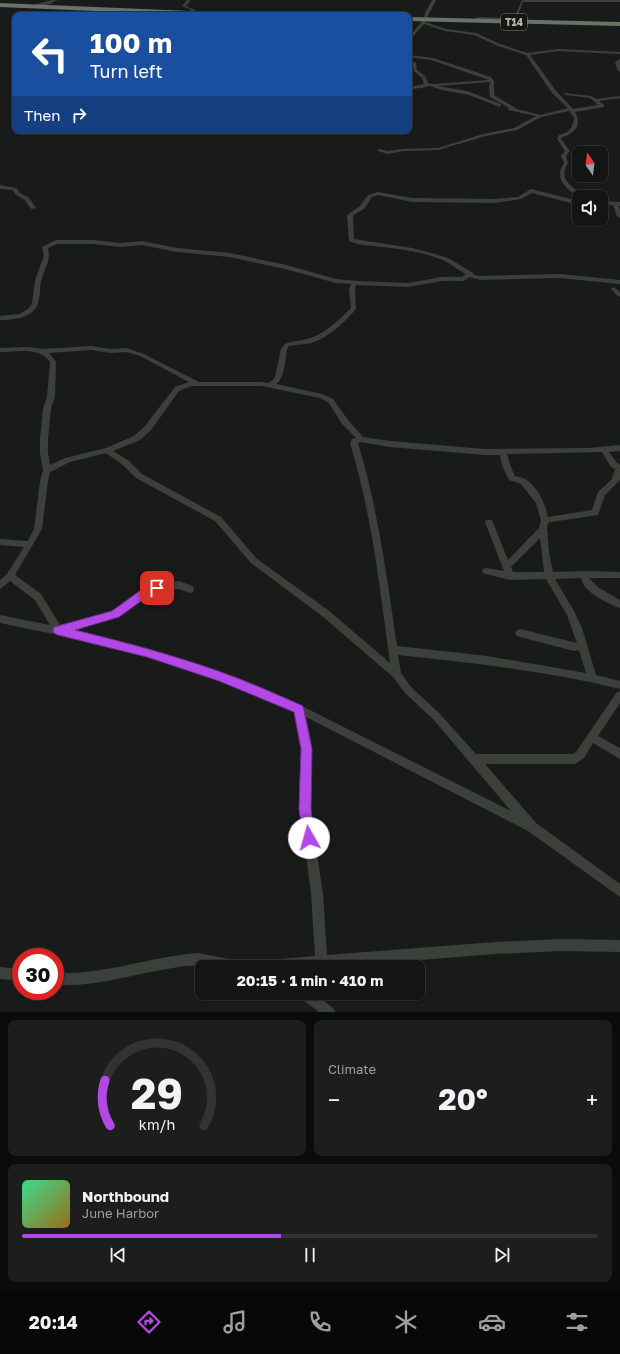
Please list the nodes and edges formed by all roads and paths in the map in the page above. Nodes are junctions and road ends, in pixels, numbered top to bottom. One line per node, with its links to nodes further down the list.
1 (55, 0): 6 (street)
2 (189, 0): 8 (street)
3 (434, 0): 11 (street)
4 (620, 1): 10 (street)
5 (0, 5): 6 (highway)
6 (32, 6): 7 (highway)
7 (150, 12)
8 (191, 12)
9 (412, 19): 11 (highway, T14)
10 (475, 20): 11 (highway, T14); 12 (highway, T14)
11 (425, 21): 13 (street); 15 (street)
12 (620, 24)
13 (412, 36)
14 (620, 52): 15 (street)
15 (527, 54): 28 (street)
16 (412, 56): 20 (street)
17 (620, 60): 19 (street)
18 (412, 62): 21 (street)
19 (620, 71)
20 (492, 81): 22 (street); 27 (street)
21 (426, 84): 22 (street); 23 (street)
22 (432, 85): 27 (street)
23 (412, 88)
24 (566, 94): 26 (street)
25 (620, 97): 26 (street)
26 (596, 100): 28 (street)
27 (515, 110): 29 (street)
28 (571, 110): 29 (street); 32 (street)
29 (540, 116): 30 (street)
30 (380, 150)
31 (0, 187): 36 (street)
32 (572, 190)
33 (572, 201): 38 (street)
34 (608, 203): 35 (street)
35 (618, 204): 37 (street)
36 (33, 208)
37 (620, 216)
38 (471, 274): 39 (street); 40 (street)
39 (620, 282)
40 (354, 283): 44 (street); 49 (street)
41 (614, 290): 42 (street)
42 (620, 295)
43 (0, 318): 44 (street)
44 (8, 318): 45 (street)
45 (0, 323)
46 (0, 350): 47 (street)
47 (43, 351): 48 (street); 56 (street)
48 (196, 384): 49 (street); 52 (street)
49 (270, 385): 50 (street)
50 (361, 439): 54 (street); 75 (street)
51 (620, 448): 53 (street)
52 (108, 450): 56 (street); 76 (street)
53 (604, 450): 54 (street); 55 (street)
54 (503, 453): 58 (street)
55 (619, 469): 58 (street)
56 (47, 470): 60 (street)
57 (489, 522): 61 (street)
58 (544, 525): 61 (street); 67 (street)
59 (0, 542): 60 (street)
60 (30, 544): 65 (street)
61 (506, 567): 66 (street)
62 (486, 571): 66 (street)
63 (586, 574): 64 (street); 67 (street); 70 (street)
64 (620, 575)
65 (10, 576): 68 (street); 72 (street)
66 (510, 576): 67 (street)
67 (549, 576): 74 (street)
68 (0, 585)
69 (190, 589): 72 (street)
70 (620, 604)
71 (0, 619): 72 (street)
72 (58, 630): 80 (street)
73 (520, 633): 74 (street)
74 (583, 646): 77 (street)
75 (392, 650): 76 (street); 77 (street)
76 (396, 674): 83 (street)
77 (592, 678): 78 (street)
78 (620, 685)
79 (620, 695): 81 (street)
80 (299, 709): 84 (street); 88 (street)
81 (590, 737): 82 (street); 83 (street)
82 (620, 754)
83 (474, 759): 84 (street)
84 (532, 827): 85 (street)
85 (620, 891)
86 (620, 946): 89 (street)
87 (205, 960): 92 (street)
88 (321, 960)
89 (334, 960)
90 (0, 973): 91 (street)
91 (12, 974)
92 (64, 979)
93 (313, 1000): 94 (street)
94 (329, 1012)

